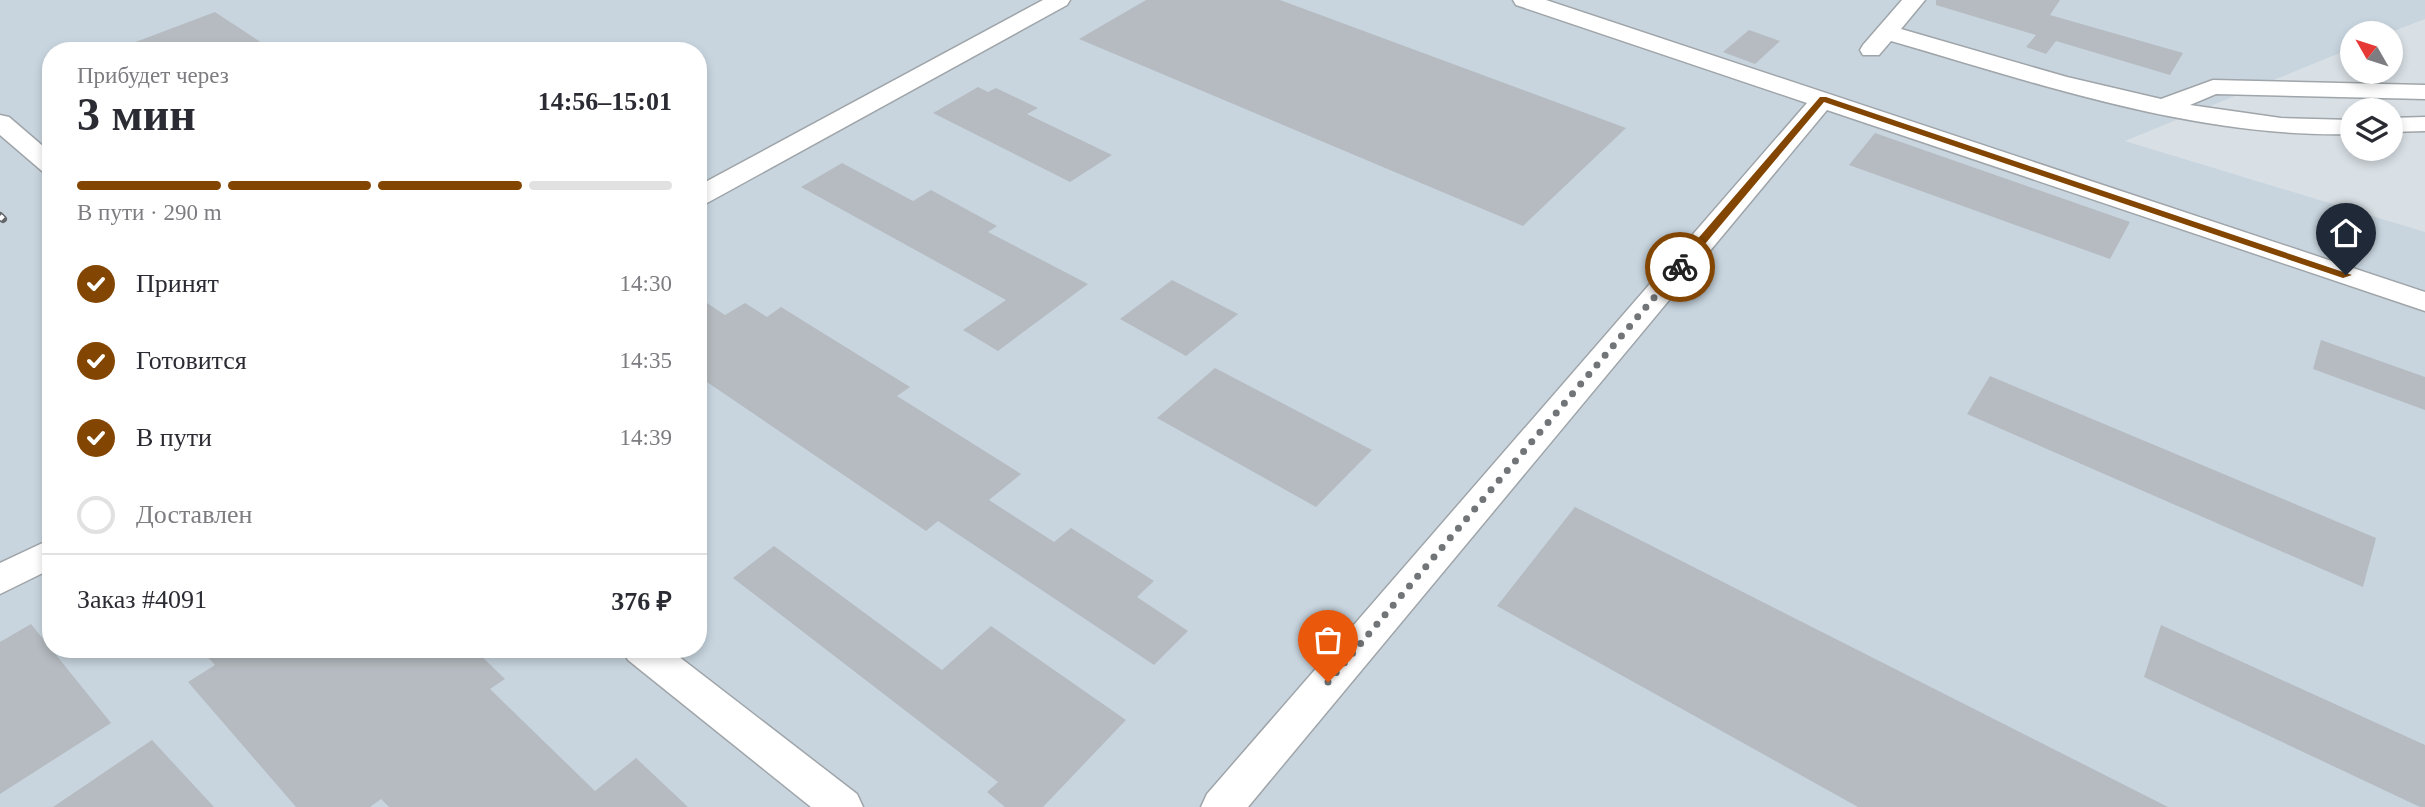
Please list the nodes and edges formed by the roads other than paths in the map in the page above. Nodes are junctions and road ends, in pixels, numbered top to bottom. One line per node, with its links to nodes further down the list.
1 (1059, 0): 12 (lane)
2 (1524, 0): 5 (lane)
3 (1914, 0): 6 (lane)
4 (2425, 92): 6 (lane)
5 (1823, 99): 13 (lane); 18 (lane)
6 (2163, 107): 10 (lane)
7 (0, 122): 11 (lane)
8 (2425, 124): 9 (lane)
9 (2403, 125)
10 (2340, 128)
11 (42, 158)
12 (707, 192)
13 (2425, 302)
14 (42, 557): 15 (lane)
15 (0, 580)
16 (652, 658): 17 (lane)
17 (842, 807)
18 (1222, 807)

